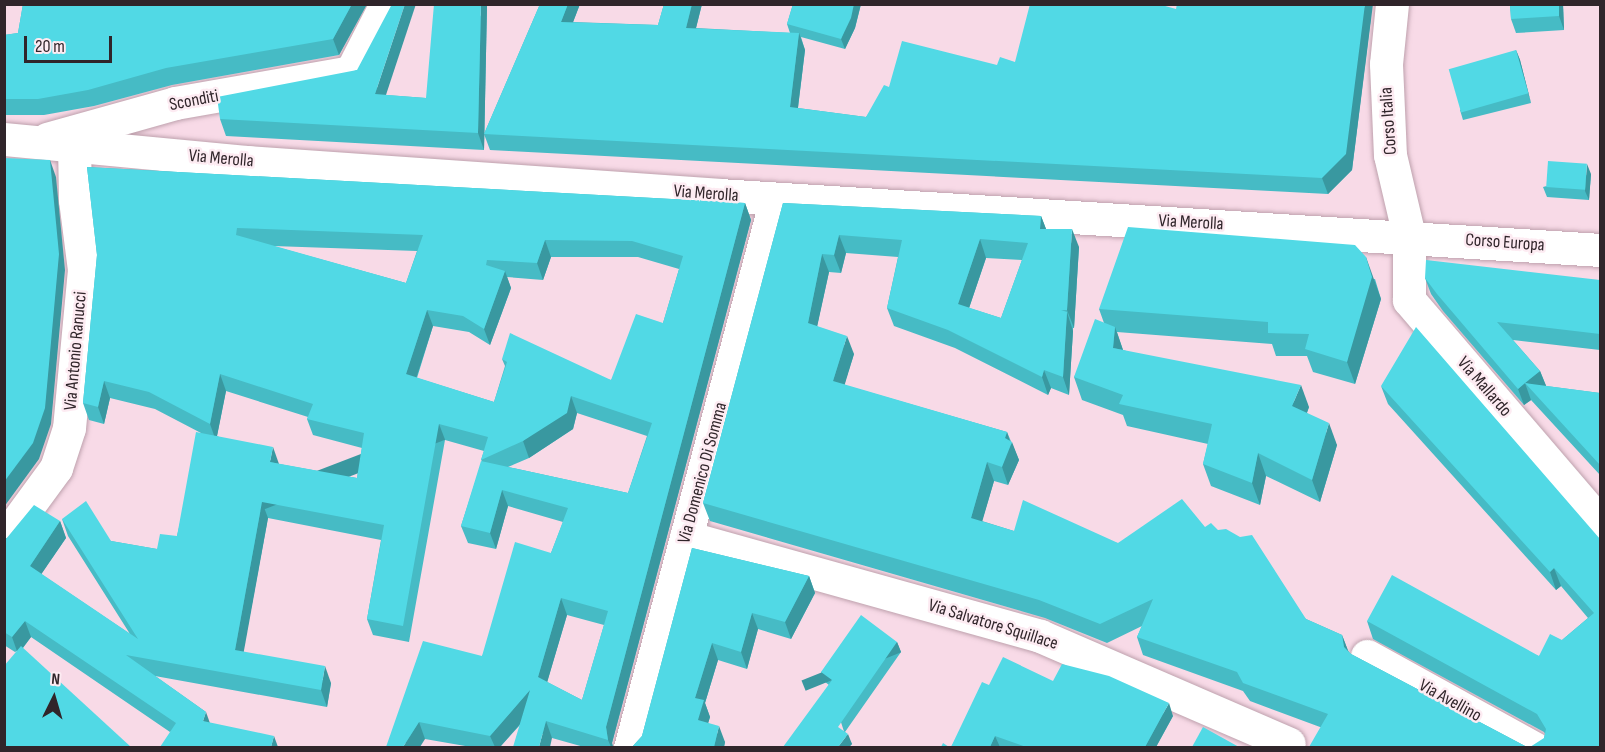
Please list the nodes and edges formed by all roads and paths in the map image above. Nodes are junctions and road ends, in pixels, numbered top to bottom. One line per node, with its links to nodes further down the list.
1 (386, 4): 4 (street, Sconditi)
2 (1392, 4): 7 (street, Corso Italia)
3 (4, 139): 4 (street, Via Merolla)
4 (39, 141): 5 (street, Via Merolla)
5 (74, 145): 6 (street, Via Merolla); 11 (street, Via Antonio Ranucci)
6 (776, 199): 7 (street, Via Merolla); 10 (street, Via Domenico Di Somma)
7 (1409, 236): 8 (street, Corso Europa); 9 (street, Via Mallardo)
8 (1600, 250)
9 (1600, 523)
10 (686, 537): 13 (street, Via Salvatore Squillace); 14 (street, Via Domenico Di Somma)
11 (4, 539)
12 (1367, 656): 15 (street, Via Avellino)
13 (1289, 744)
14 (630, 747)
15 (1534, 747)

